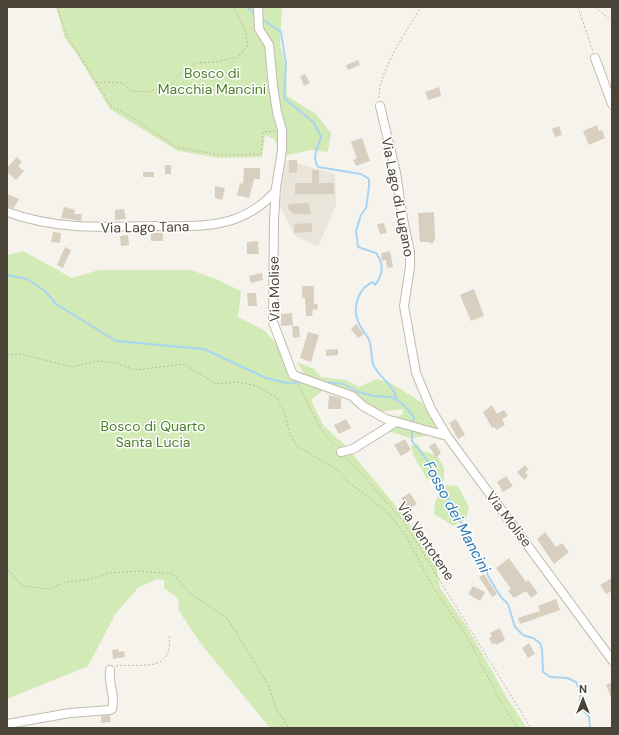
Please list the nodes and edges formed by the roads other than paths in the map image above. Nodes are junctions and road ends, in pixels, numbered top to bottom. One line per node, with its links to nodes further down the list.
1 (258, 7): 5 (street, Via Molise)
2 (595, 58): 3 (street)
3 (612, 104)
4 (380, 106): 8 (street, Via Lago di Lugano)
5 (275, 192): 6 (street, Via Lago Tana); 7 (street, Via Molise)
6 (7, 212)
7 (396, 422): 8 (street); 9 (street)
8 (447, 436): 10 (street, Via Molise)
9 (341, 452)
10 (612, 660)
11 (110, 670): 12 (street)
12 (7, 724)

